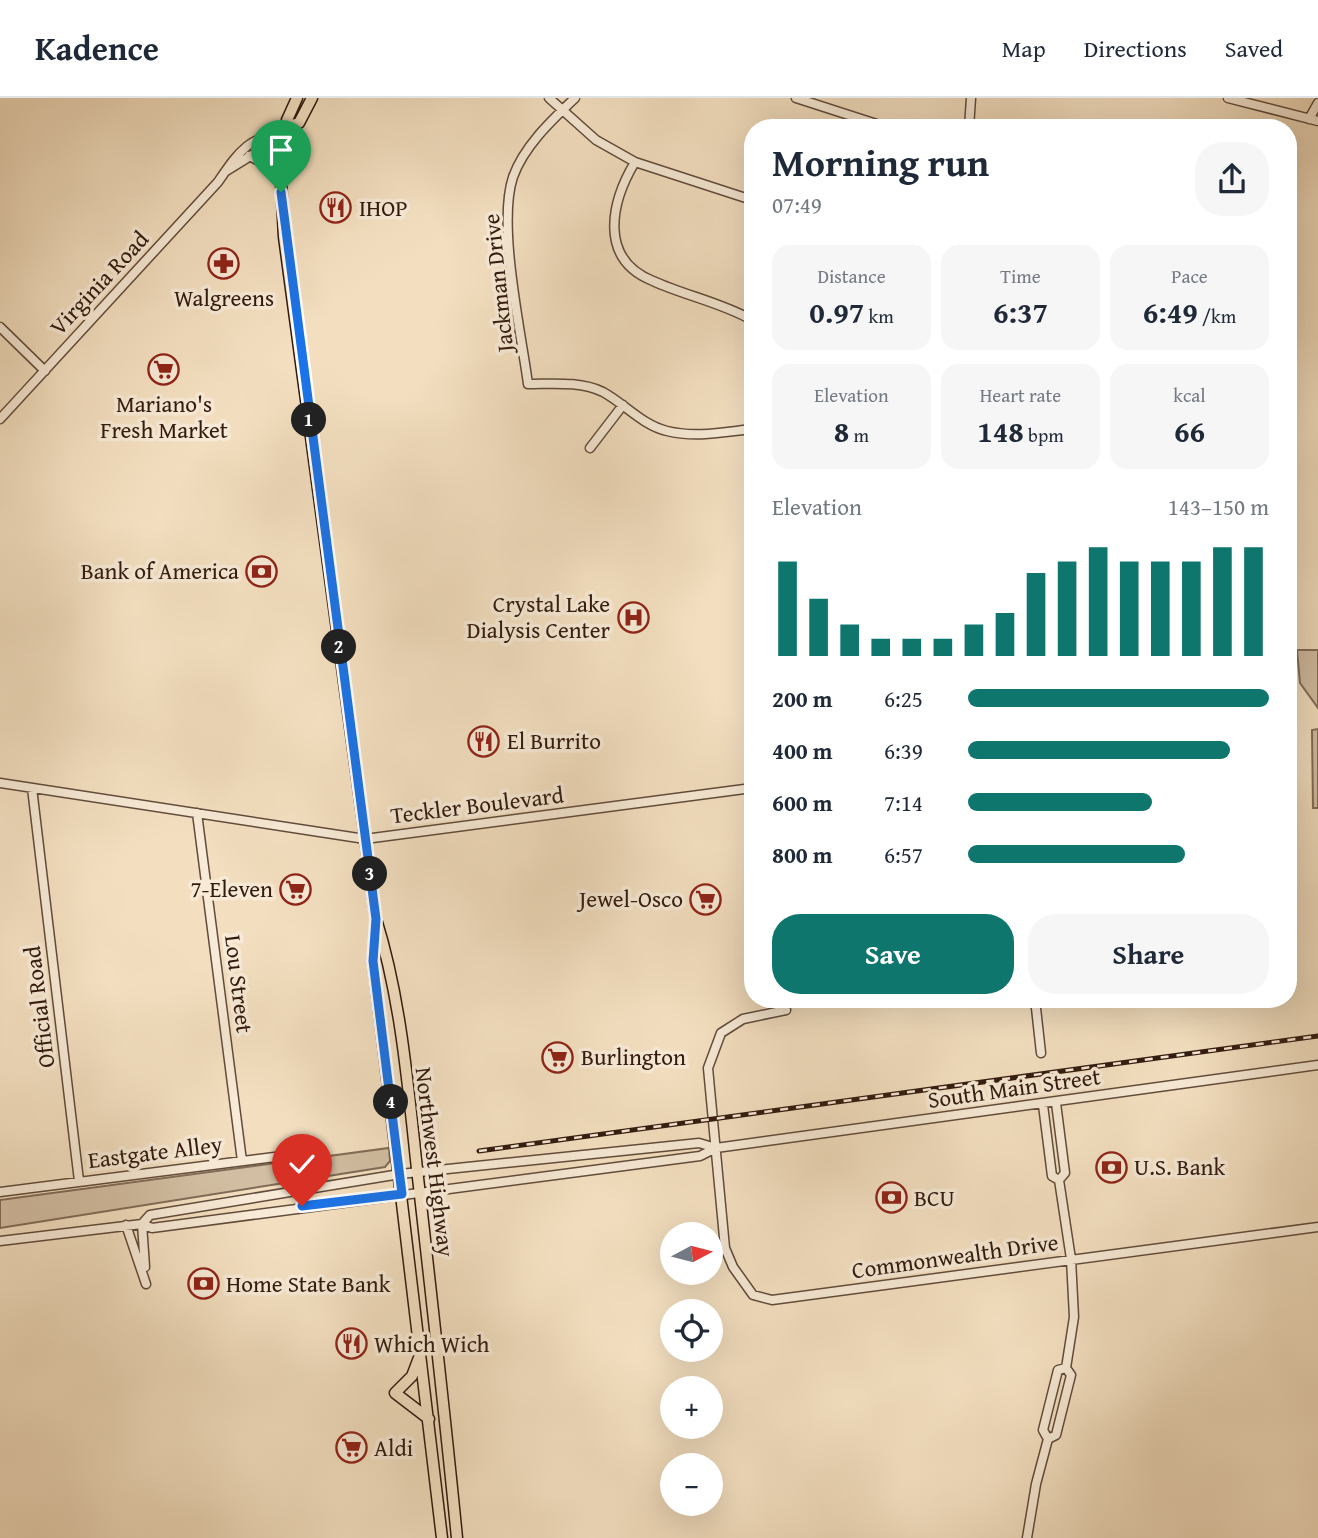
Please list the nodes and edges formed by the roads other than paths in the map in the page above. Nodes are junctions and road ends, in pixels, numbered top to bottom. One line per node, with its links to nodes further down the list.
1 (297, 98): 13 (main road, Northwest Highway)
2 (312, 98): 13 (main road)
3 (549, 98): 9 (street)
4 (575, 98): 9 (street, Jackman Drive)
5 (796, 98): 10 (street)
6 (971, 98): 11 (street)
7 (1228, 98): 12 (street)
8 (1318, 103): 12 (street)
9 (562, 111): 15 (street); 22 (street, Jackman Drive)
10 (860, 119)
11 (970, 119)
12 (1313, 120)
13 (287, 134): 14 (street, Virginia Road); 16 (street, Virginia Road); 17 (main road, Northwest Highway)
14 (249, 156): 16 (street, Virginia Road); 17 (street)
15 (635, 162): 18 (street); 19 (street)
16 (226, 171): 21 (street, Virginia Road)
17 (281, 181): 30 (main road, Northwest Highway)
18 (744, 197)
19 (744, 315)
20 (0, 327): 21 (street)
21 (45, 371): 23 (street, Virginia Road)
22 (623, 405): 24 (street); 25 (street)
23 (0, 419)
24 (744, 430)
25 (590, 448)
26 (0, 783): 27 (street, Teckler Boulevard)
27 (32, 788): 29 (street, Teckler Boulevard); 44 (street, Official Road)
28 (744, 789): 30 (street, Teckler Boulevard)
29 (197, 813): 30 (street, Teckler Boulevard); 40 (street, Lou Street)
30 (365, 839): 31 (main road, Northwest Highway)
31 (376, 919): 41 (main road, Northwest Highway); 42 (main road, Northwest Highway)
32 (1036, 1008): 34 (street)
33 (786, 1010): 38 (street, Commonwealth Drive)
34 (1041, 1053)
35 (1318, 1065): 36 (street, South Main Street)
36 (1056, 1103): 37 (street, South Main Street); 43 (street)
37 (1043, 1105): 38 (street, South Main Street); 43 (street)
38 (716, 1148): 41 (street, South Main Street); 46 (street, South Main Street); 52 (street, Commonwealth Drive)
39 (314, 1152): 40 (street, Eastgate Alley)
40 (242, 1161): 44 (street, Eastgate Alley)
41 (418, 1173): 42 (street, South Main Street); 46 (main road, Northwest Highway)
42 (400, 1174): 47 (main road, Northwest Highway); 48 (street, South Main Street)
43 (1059, 1180): 52 (street)
44 (79, 1181): 45 (street, Eastgate Alley)
45 (0, 1192)
46 (420, 1192): 47 (street, South Main Street); 58 (main road, Northwest Highway)
47 (402, 1194): 48 (street, South Main Street); 53 (main road, Northwest Highway)
48 (142, 1224): 49 (street, South Main Street); 49 (street)
49 (126, 1225): 51 (street, South Main Street)
50 (1318, 1227): 52 (street, Commonwealth Drive)
51 (0, 1241)
52 (1071, 1259): 54 (street)
53 (421, 1347): 55 (main road, Northwest Highway); 55 (main road)
54 (1066, 1368): 56 (street); 56 (street)
55 (429, 1419): 57 (main road, Northwest Highway)
56 (1048, 1438): 59 (street)
57 (442, 1538)
58 (457, 1538)
59 (1027, 1538)

